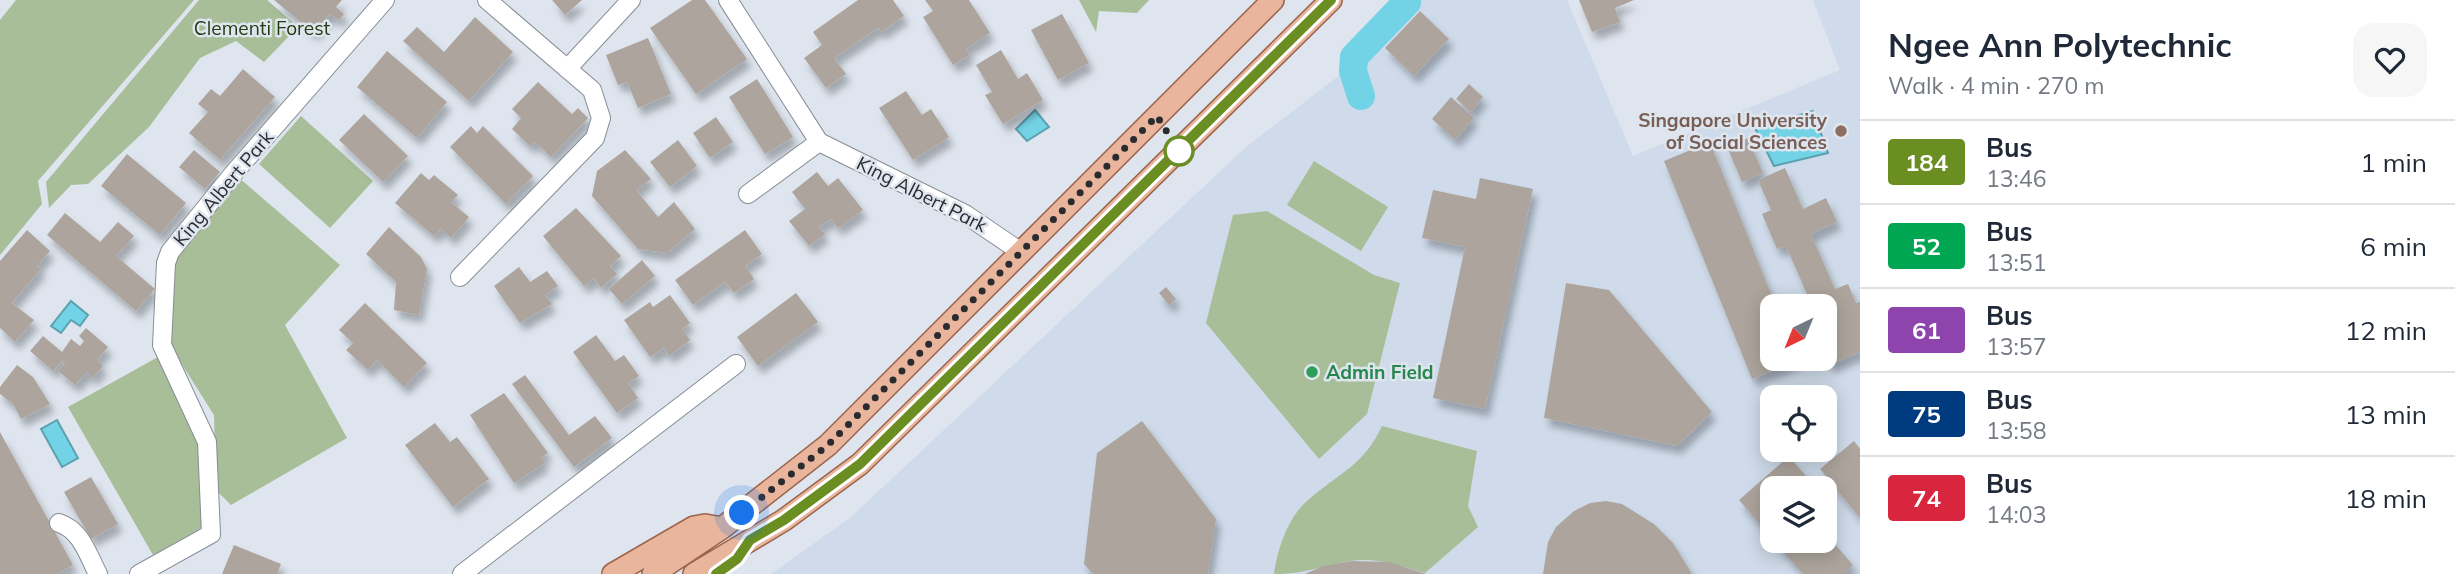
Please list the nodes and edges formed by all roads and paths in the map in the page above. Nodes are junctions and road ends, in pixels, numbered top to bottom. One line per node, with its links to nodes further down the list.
1 (385, 0): 17 (street, King Albert Park)
2 (487, 0): 7 (street)
3 (631, 0): 7 (street)
4 (728, 0): 8 (street)
5 (1273, 0): 10 (main road)
6 (1331, 0): 15 (main road)
7 (567, 69): 11 (street)
8 (820, 142): 9 (street); 10 (street, King Albert Park)
9 (748, 194)
10 (1021, 251): 14 (main road)
11 (460, 277)
12 (736, 364): 18 (street)
13 (59, 523): 16 (street)
14 (722, 528): 19 (main road); 20 (main road)
15 (750, 540): 21 (main road); 22 (main road)
16 (98, 574)
17 (139, 574)
18 (462, 574)
19 (613, 574)
20 (653, 574)
21 (694, 574)
22 (716, 574)

